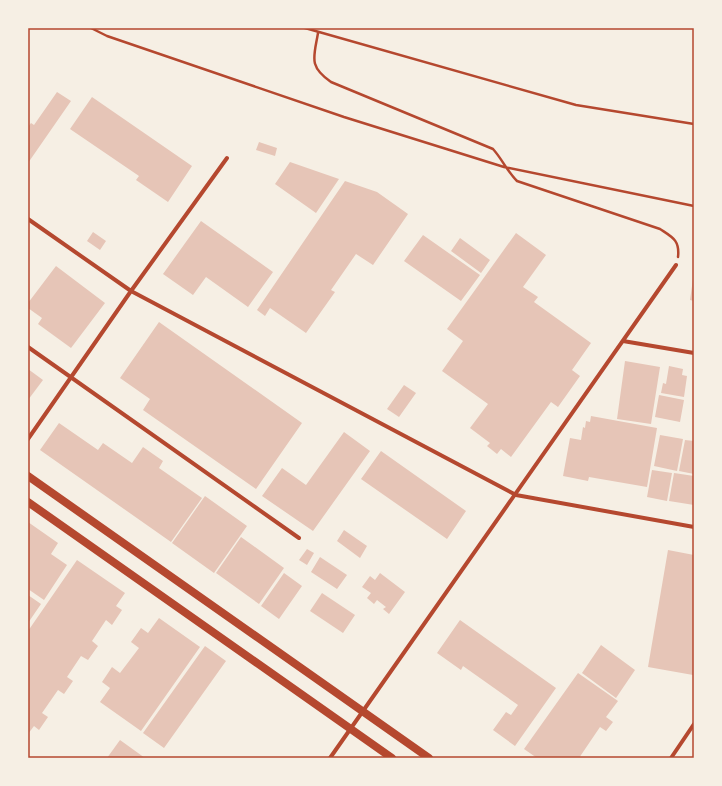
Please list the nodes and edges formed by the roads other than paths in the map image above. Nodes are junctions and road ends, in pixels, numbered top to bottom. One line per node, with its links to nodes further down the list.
1 (227, 158): 4 (street)
2 (28, 219): 4 (street)
3 (676, 265): 5 (street)
4 (131, 291): 8 (street); 11 (street)
5 (623, 341): 7 (street); 11 (street)
6 (28, 347): 8 (street)
7 (694, 353)
8 (72, 378): 9 (street); 14 (street)
9 (28, 439)
10 (28, 476): 15 (main road)
11 (516, 495): 13 (street); 15 (street)
12 (28, 502): 17 (main road)
13 (694, 527)
14 (299, 538)
15 (363, 711): 17 (street); 20 (main road)
16 (694, 724): 21 (street)
17 (351, 728): 18 (street); 19 (main road)
18 (330, 758)
19 (392, 758)
20 (429, 758)
21 (670, 758)

